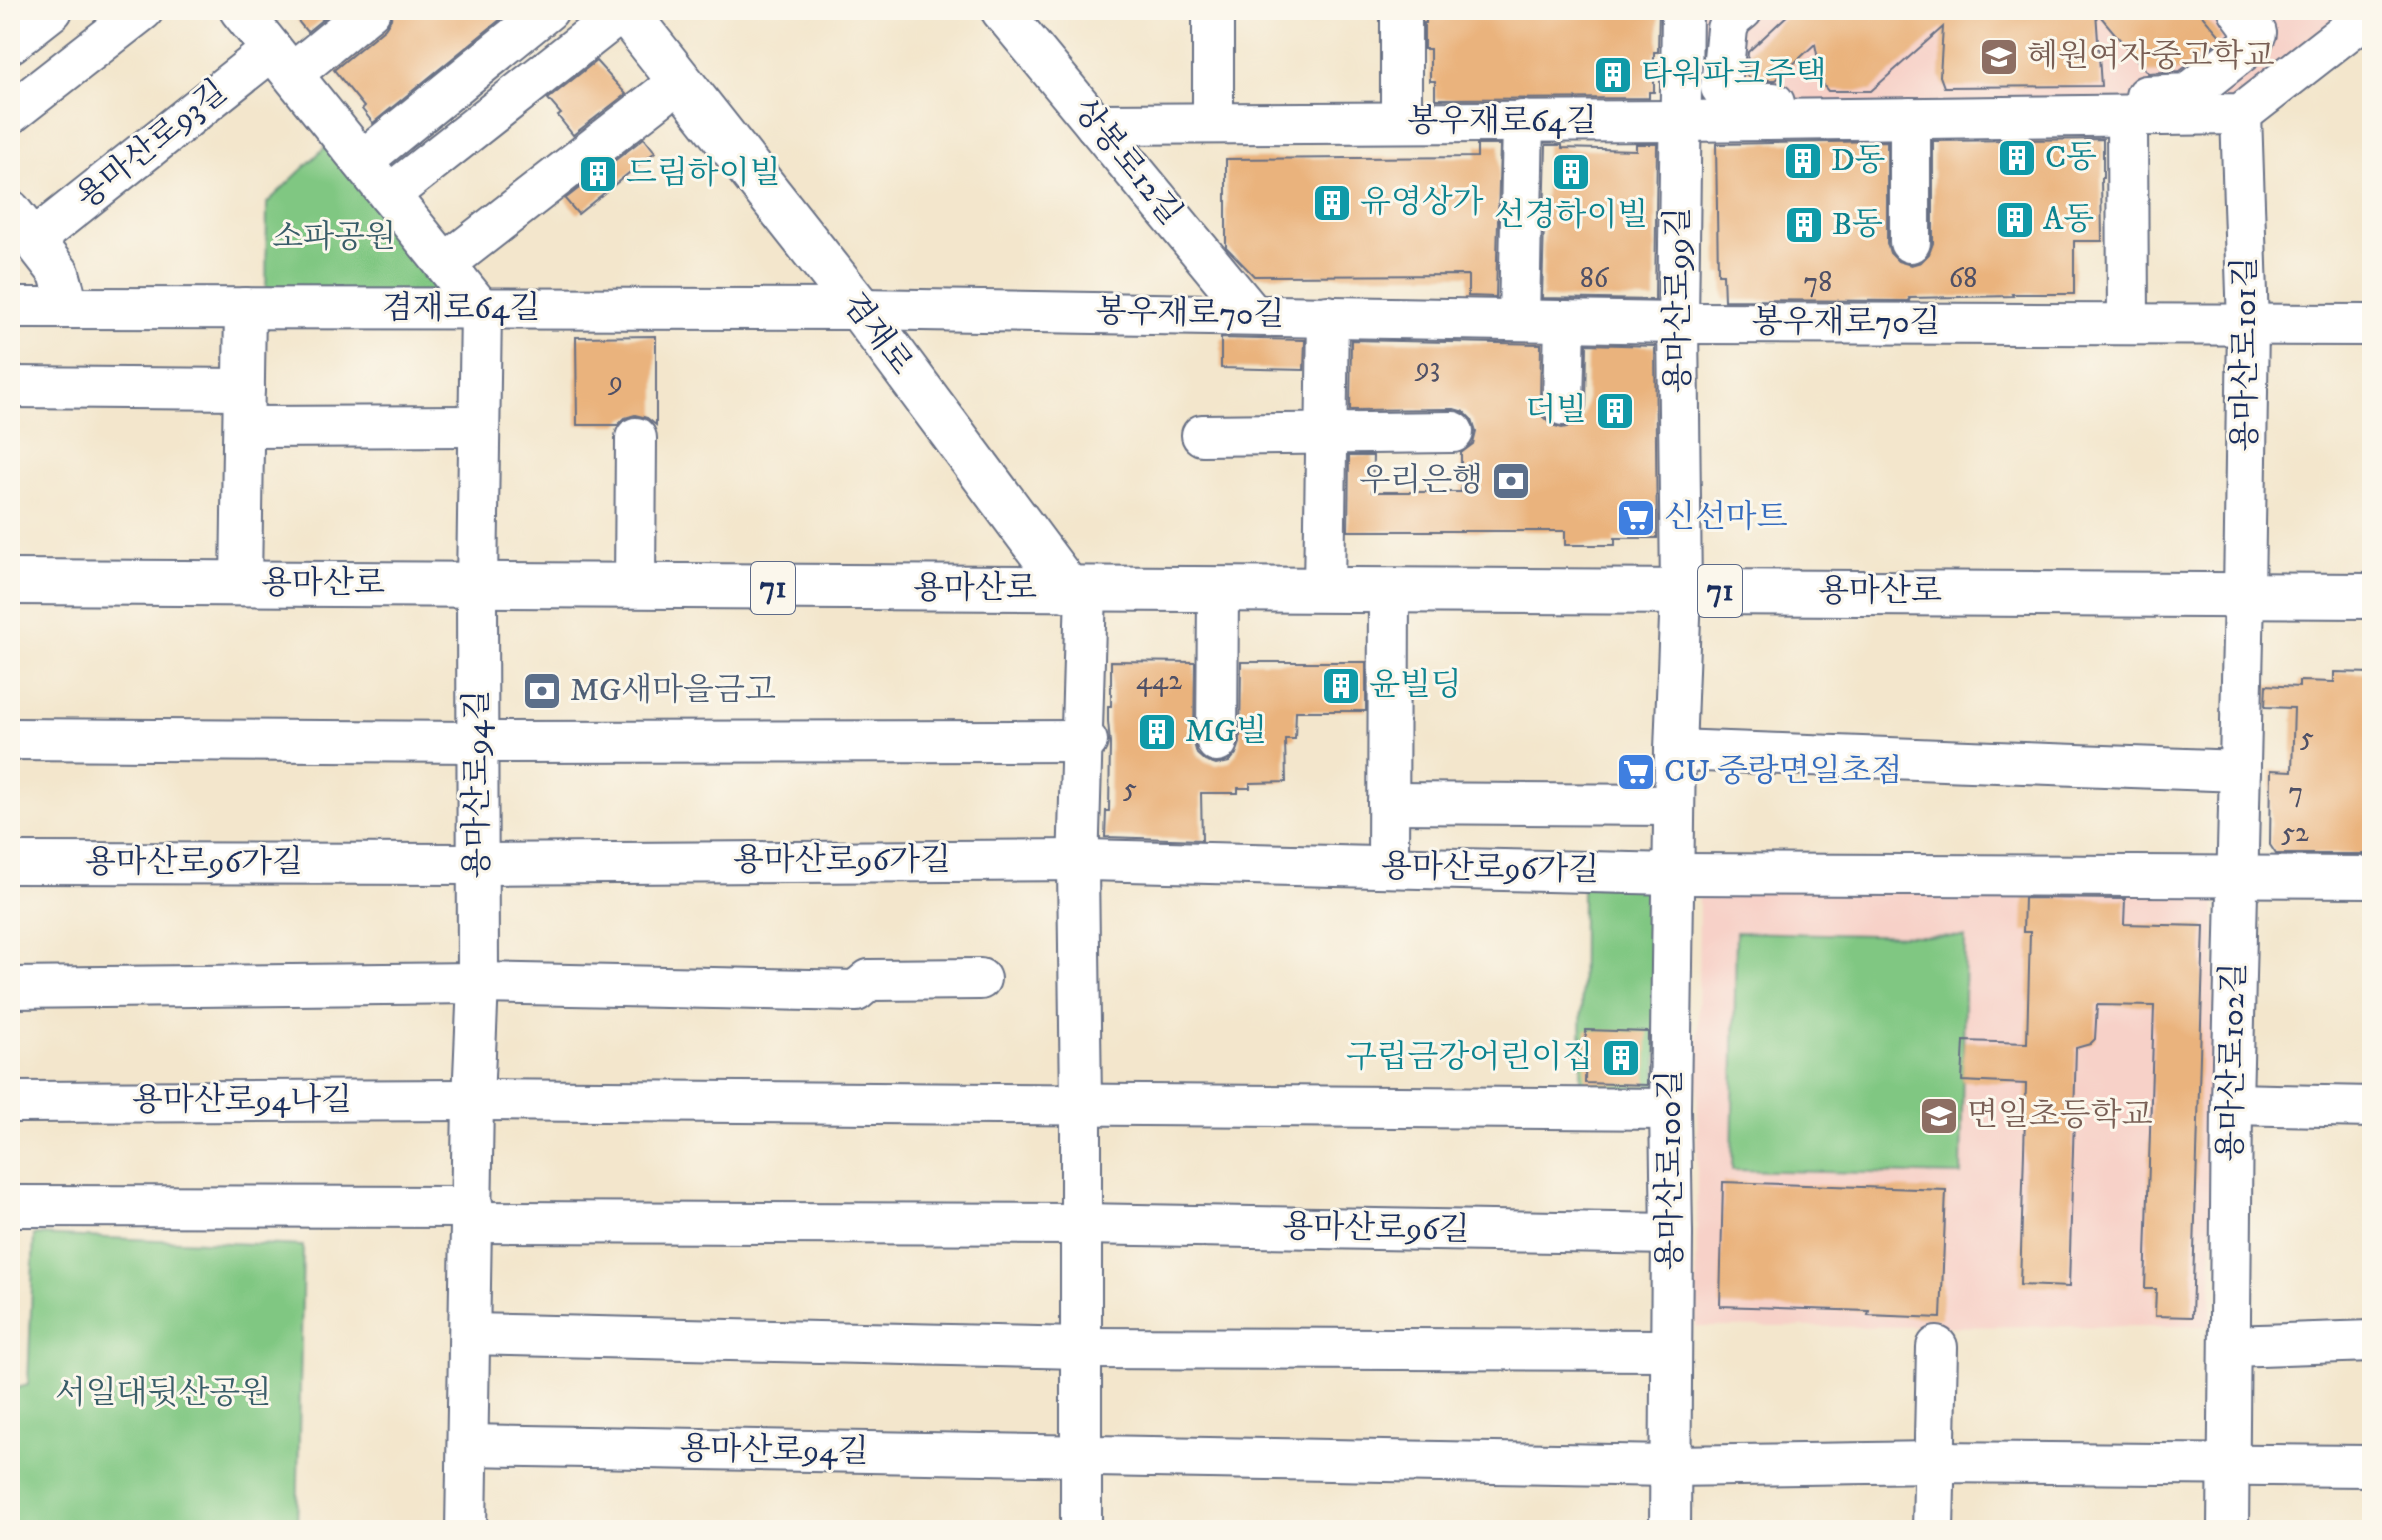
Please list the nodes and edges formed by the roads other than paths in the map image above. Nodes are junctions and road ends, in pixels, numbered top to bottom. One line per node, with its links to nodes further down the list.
1 (52, 10): 14 (street)
2 (143, 10): 17 (street)
3 (240, 10): 15 (street)
4 (370, 10): 15 (street)
5 (548, 10): 26 (street)
6 (624, 10): 16 (main road, 겸재로); 27 (street, 겸재로)
7 (1001, 10): 25 (street, 상봉로12길)
8 (1213, 10): 24 (street)
9 (1401, 10): 23 (street)
10 (1682, 10): 22 (street, 용마산로99길)
11 (1742, 10): 12 (street)
12 (2239, 10)
13 (2372, 12): 18 (street)
14 (10, 43)
15 (282, 62): 26 (street); 28 (street, 용마산로93길)
16 (680, 81): 30 (street); 35 (main road, 겸재로)
17 (10, 114)
18 (2241, 114): 19 (street, 봉우재로64길); 42 (street, 용마산로101길)
19 (2127, 116): 20 (street, 봉우재로64길); 41 (street)
20 (1910, 118): 22 (street, 봉우재로64길); 29 (street)
21 (1523, 121): 22 (street, 봉우재로64길); 23 (street, 봉우재로64길); 38 (street)
22 (1681, 121): 40 (street, 용마산로99길)
23 (1401, 122): 24 (street, 봉우재로64길)
24 (1213, 123): 25 (street, 봉우재로64길)
25 (1095, 124): 36 (street, 상봉로12길)
26 (362, 161): 27 (street)
27 (389, 195): 30 (street)
28 (22, 225): 32 (street)
29 (1910, 242)
30 (445, 264): 34 (street)
31 (10, 308): 32 (street, 겸재로64길)
32 (63, 308): 33 (street, 겸재로64길)
33 (245, 308): 34 (street, 겸재로64길); 46 (street)
34 (481, 309): 35 (street, 겸재로64길); 47 (street)
35 (860, 309): 36 (street, 봉우재로70길); 56 (main road, 겸재로)
36 (1252, 314): 37 (street, 봉우재로70길)
37 (1328, 316): 38 (street, 봉우재로70길); 49 (street)
38 (1519, 320): 39 (street, 봉우재로70길)
39 (1565, 321): 40 (street, 봉우재로70길); 45 (street)
40 (1678, 323): 41 (street, 봉우재로70길); 60 (street, 용마산로99길)
41 (2128, 324): 42 (street, 봉우재로70길)
42 (2248, 324): 43 (street, 봉우재로70길); 61 (street, 용마산로101길)
43 (2372, 325)
44 (10, 387): 46 (street)
45 (1563, 405)
46 (244, 408): 47 (street); 53 (street)
47 (479, 426): 54 (street)
48 (1453, 432): 49 (street)
49 (1326, 433): 50 (street); 58 (street)
50 (1202, 435)
51 (636, 438): 55 (street)
52 (10, 582): 53 (main road, 용마산로 / 71)
53 (241, 584): 54 (main road, 용마산로 / 71)
54 (477, 585): 55 (main road, 용마산로 / 71); 65 (street, 용마산로94길)
55 (635, 587): 56 (main road, 용마산로 / 71)
56 (1077, 590): 57 (main road, 용마산로 / 71); 64 (street)
57 (1218, 590): 58 (main road, 용마산로 / 71); 66 (street)
58 (1324, 590): 59 (main road, 용마산로 / 71)
59 (1389, 590): 60 (main road, 용마산로 / 71); 69 (street)
60 (1681, 591): 61 (main road, 용마산로 / 71); 67 (street, 용마산로100길)
61 (2244, 595): 62 (main road, 용마산로 / 71); 68 (street, 용마산로102길)
62 (2372, 596)
63 (10, 739): 65 (street)
64 (1084, 741): 65 (street); 71 (street)
65 (479, 742): 73 (street, 용마산로94길)
66 (1217, 742)
67 (1675, 750): 68 (street); 70 (street, 용마산로100길)
68 (2240, 771): 76 (street, 용마산로102길)
69 (1388, 803): 70 (street); 74 (street)
70 (1674, 805): 75 (street, 용마산로100길)
71 (1078, 860): 73 (street, 용마산로96가길); 74 (street, 용마산로96가길); 84 (street)
72 (10, 863): 73 (street, 용마산로96가길)
73 (479, 864): 80 (street, 용마산로94길)
74 (1388, 867): 75 (street, 용마산로96가길)
75 (1674, 874): 76 (street); 78 (street); 87 (street, 용마산로100길)
76 (2237, 877): 77 (street); 85 (street, 용마산로102길)
77 (2372, 877)
78 (1714, 901)
79 (980, 979): 80 (street)
80 (478, 983): 81 (street); 82 (street, 용마산로94길)
81 (10, 988)
82 (473, 1100): 83 (street, 용마산로94나길); 84 (street); 89 (street, 용마산로94길)
83 (10, 1102)
84 (1081, 1103): 87 (street); 90 (street)
85 (2232, 1104): 86 (street); 94 (street, 용마산로102길)
86 (2372, 1107)
87 (1670, 1109): 91 (street, 용마산로100길)
88 (10, 1206): 89 (street)
89 (473, 1214): 90 (street); 92 (street, 용마산로94길)
90 (1080, 1224): 91 (street, 용마산로96길); 96 (street)
91 (1672, 1234): 97 (street, 용마산로100길)
92 (470, 1334): 96 (street); 98 (street, 용마산로94길)
93 (2372, 1341): 94 (street)
94 (2230, 1346): 101 (street, 용마산로102길)
95 (1937, 1347): 100 (street)
96 (1079, 1348): 97 (street); 99 (street)
97 (1671, 1350): 102 (street, 용마산로100길)
98 (468, 1445): 99 (street, 용마산로94길); 104 (street, 용마산로94길)
99 (1080, 1456): 102 (street, 용마산로94길); 105 (street)
100 (1935, 1462): 101 (street); 102 (street); 107 (street)
101 (2230, 1464): 103 (street); 108 (street, 용마산로102길)
102 (1670, 1466): 106 (street, 용마산로100길)
103 (2372, 1466)
104 (466, 1530)
105 (1081, 1530)
106 (1670, 1530)
107 (1933, 1530)
108 (2228, 1530)

